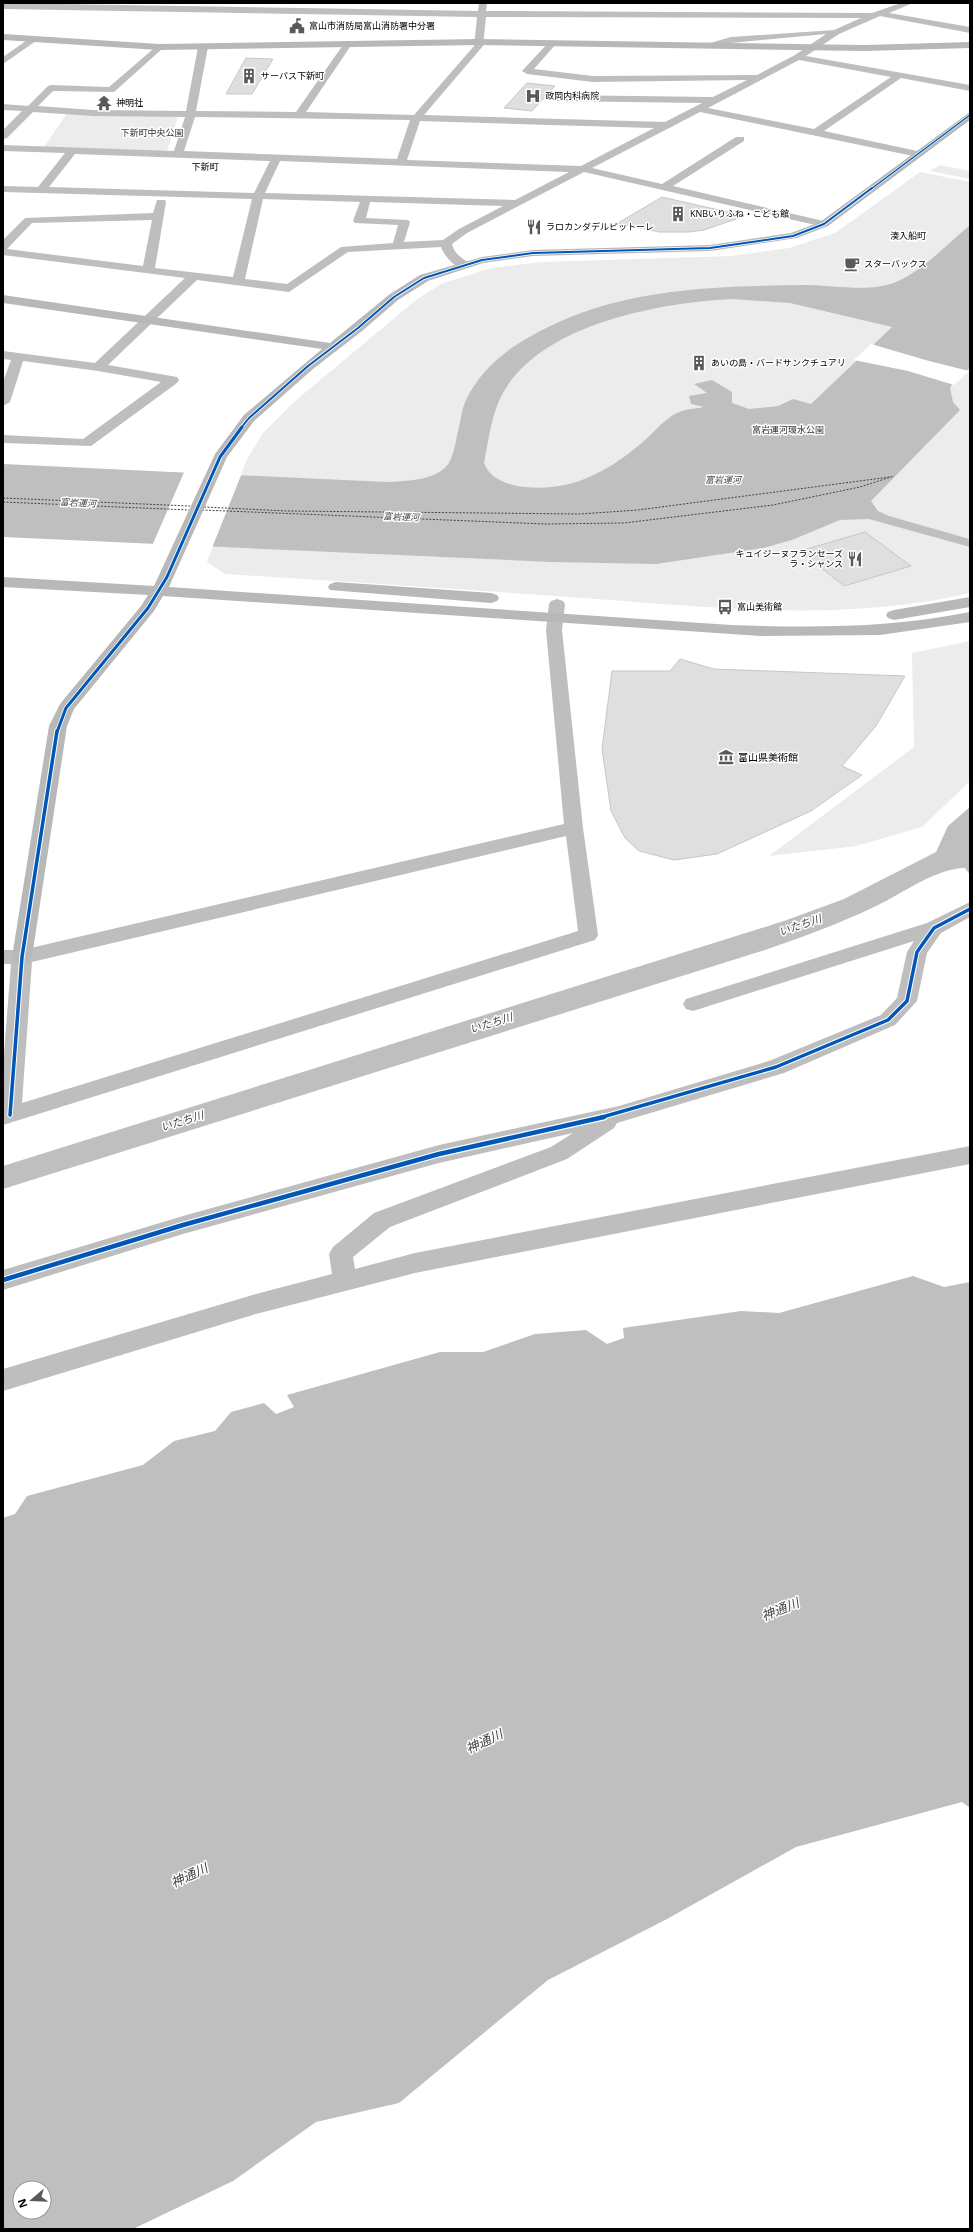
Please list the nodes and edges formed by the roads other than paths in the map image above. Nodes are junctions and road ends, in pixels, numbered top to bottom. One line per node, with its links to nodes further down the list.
1 (483, 3): 5 (street)
2 (902, 4): 6 (street)
3 (3, 6): 4 (street)
4 (173, 6): 5 (street)
5 (481, 14): 6 (street); 11 (street)
6 (877, 14): 7 (street); 8 (street)
7 (844, 30): 15 (street); 18 (street)
8 (970, 30)
9 (3, 37): 10 (street)
10 (33, 39): 16 (street); 20 (street)
11 (479, 42): 12 (street); 13 (street); 33 (street)
12 (348, 44): 17 (street); 31 (street)
13 (552, 44): 15 (street); 23 (street)
14 (970, 45): 18 (street)
15 (708, 46): 18 (street)
16 (159, 47): 17 (street); 27 (street)
17 (203, 47): 30 (street)
18 (810, 47): 19 (street)
19 (798, 57): 21 (street); 22 (street)
20 (3, 60)
21 (900, 75): 24 (street); 36 (street)
22 (760, 77): 23 (street); 25 (street)
23 (577, 78): 25 (street)
24 (970, 88)
25 (716, 100): 28 (street)
26 (3, 107): 27 (street)
27 (30, 108): 30 (street); 37 (street)
28 (700, 109): 35 (street); 36 (street)
29 (539, 112): 34 (street)
30 (191, 113): 31 (street); 41 (street)
31 (299, 115): 33 (street)
32 (970, 115): 42 (street)
33 (416, 118): 34 (street); 44 (street)
34 (528, 121): 35 (street)
35 (668, 125): 45 (street)
36 (815, 133): 42 (street)
37 (3, 136)
38 (740, 139): 46 (street)
39 (3, 148): 40 (street)
40 (72, 151): 41 (street); 48 (street)
41 (178, 154): 43 (street)
42 (918, 154): 54 (street)
43 (277, 157): 44 (street); 50 (street)
44 (401, 162): 45 (street)
45 (583, 169): 46 (street); 52 (street)
46 (664, 188): 54 (street)
47 (3, 189): 48 (street)
48 (41, 190): 49 (street)
49 (162, 193): 50 (street); 53 (street)
50 (258, 196): 51 (street); 62 (street)
51 (366, 198): 52 (street); 56 (street)
52 (519, 203): 55 (street)
53 (158, 216): 57 (street); 60 (street)
54 (824, 224): 59 (street)
55 (446, 243): 56 (street); 59 (street)
56 (398, 245): 62 (street)
57 (3, 247)
58 (3, 252): 60 (street)
59 (464, 265): 65 (street)
60 (148, 270): 61 (street)
61 (193, 277): 62 (street); 64 (street)
62 (238, 282)
63 (3, 299): 64 (street)
64 (149, 320): 65 (street); 68 (street)
65 (333, 347): 73 (street)
66 (3, 355): 67 (street)
67 (18, 357): 68 (street); 69 (street)
68 (98, 367): 70 (street)
69 (3, 402)
70 (3, 439)
71 (3, 570): 73 (street)
72 (3, 582): 73 (street)
73 (163, 584): 74 (street); 77 (street); 82 (street)
74 (285, 584)
75 (317, 586): 77 (street)
76 (970, 602): 77 (street)
77 (556, 610): 78 (street); 79 (street)
78 (970, 617)
79 (574, 828): 82 (street); 85 (street)
80 (970, 909): 81 (street)
81 (934, 928): 83 (street); 84 (street)
82 (12, 957): 85 (street)
83 (693, 1004)
84 (619, 1114): 87 (street); 88 (street)
85 (7, 1116)
86 (970, 1155): 88 (street)
87 (3, 1280)
88 (345, 1280): 89 (street)
89 (3, 1380)

